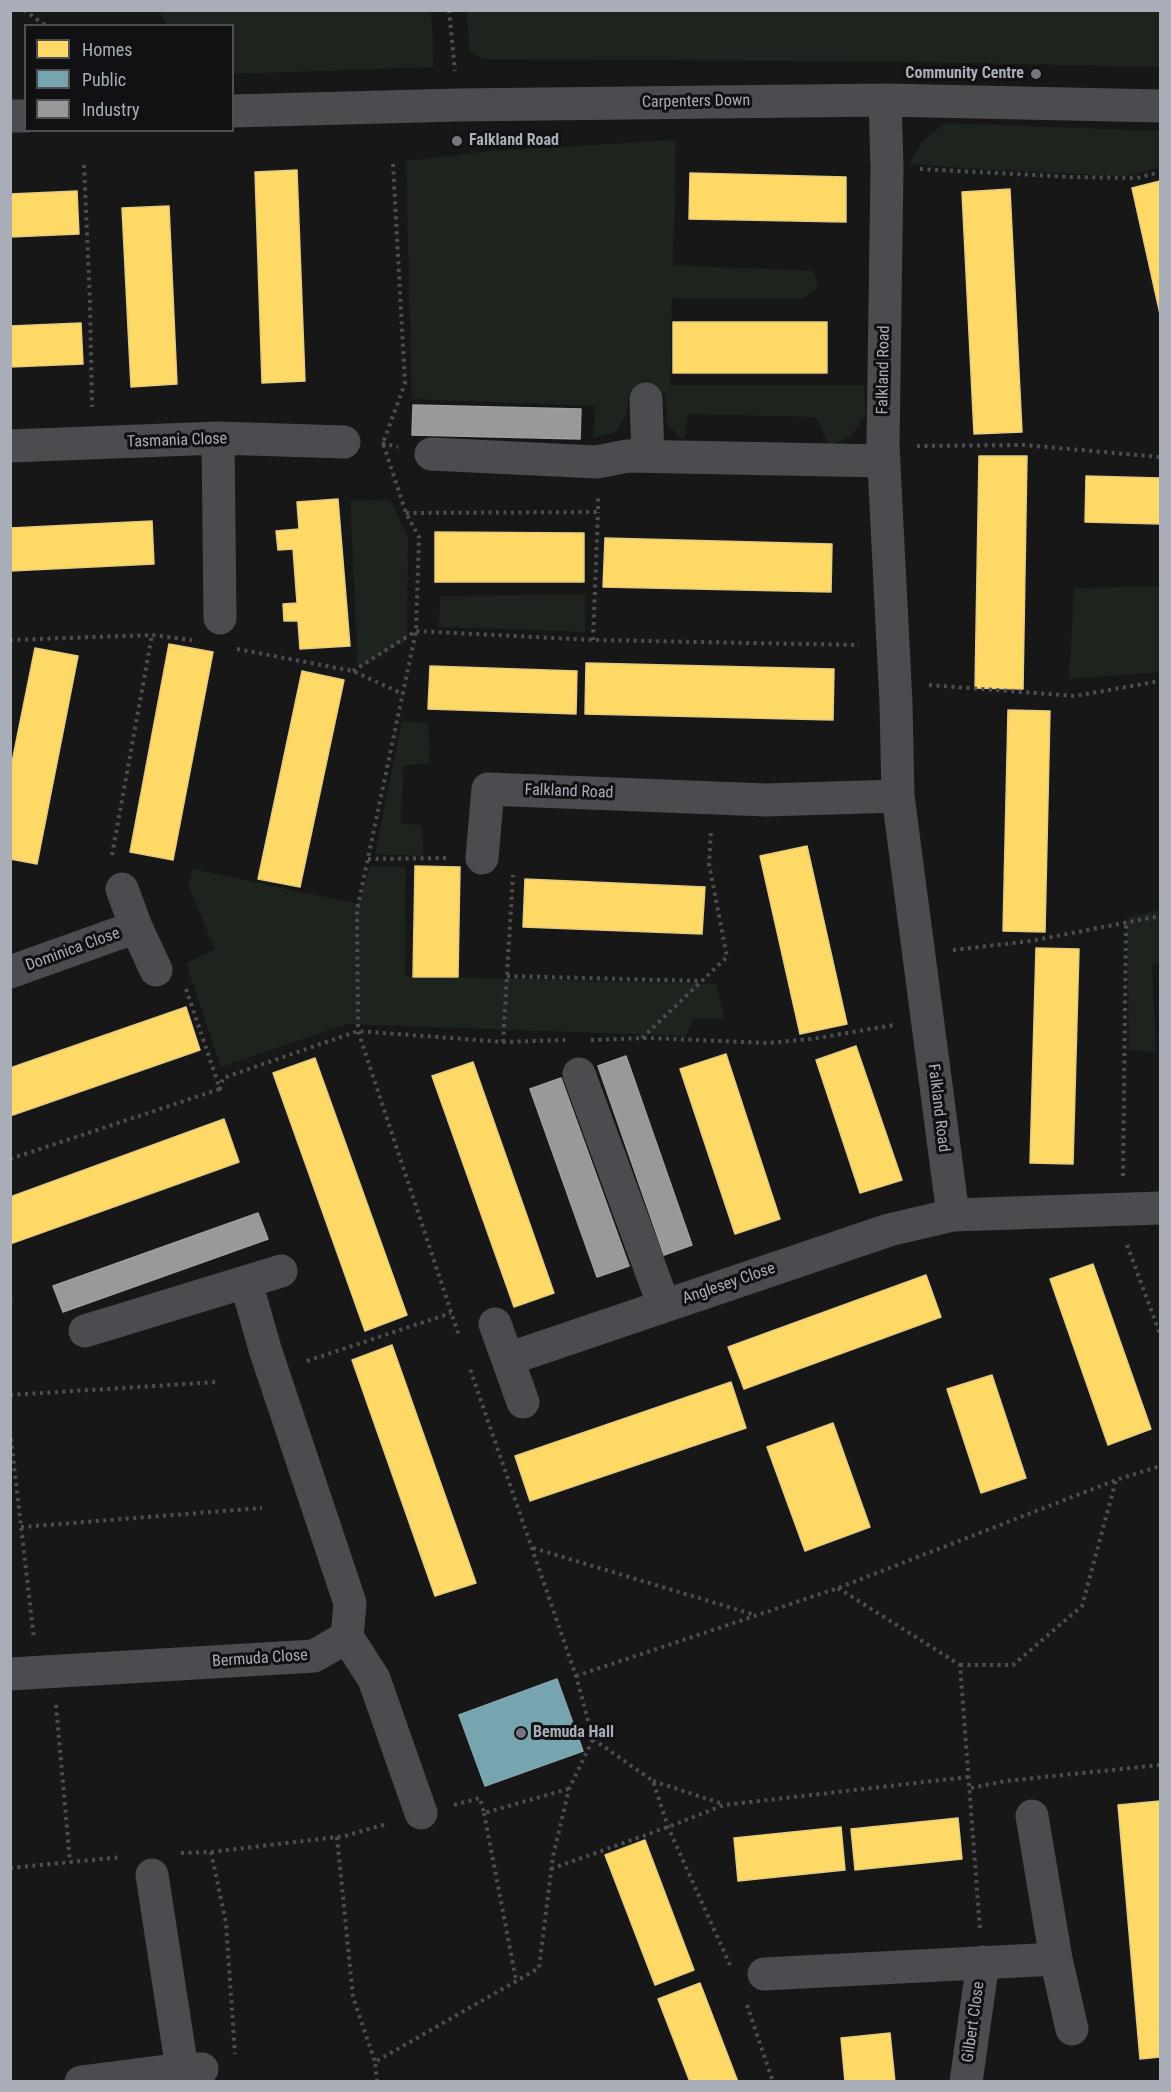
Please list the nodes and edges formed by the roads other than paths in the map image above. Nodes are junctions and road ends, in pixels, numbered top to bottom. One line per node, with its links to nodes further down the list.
1 (885, 100): 2 (street, Carpenters Down); 3 (street, Carpenters Down); 9 (street, Falkland Road)
2 (1161, 106)
3 (234, 111)
4 (646, 399): 10 (street)
5 (218, 438): 6 (street, Tasmania Close); 7 (street, Tasmania Close); 11 (street)
6 (344, 442)
7 (10, 446)
8 (431, 454): 10 (street)
9 (883, 454): 10 (street); 12 (street, Falkland Road)
10 (624, 458)
11 (220, 618)
12 (898, 796): 13 (street, Falkland Road); 20 (street, Falkland Road)
13 (482, 858)
14 (122, 889): 15 (street, Dominica Close)
15 (136, 927): 16 (street, Dominica Close); 17 (street, Dominica Close)
16 (10, 972)
17 (170, 976)
18 (579, 1074): 23 (street)
19 (1161, 1208): 20 (street)
20 (953, 1215): 23 (street, Anglesey Close)
21 (281, 1271): 22 (street)
22 (246, 1282): 25 (street); 28 (street)
23 (664, 1306): 26 (street, Anglesey Close)
24 (495, 1324): 26 (street)
25 (85, 1331)
26 (508, 1359): 27 (street)
27 (523, 1402)
28 (347, 1637): 29 (street, Bermuda Close); 30 (street)
29 (10, 1674)
30 (422, 1813)
31 (1032, 1816): 33 (street)
32 (152, 1875): 37 (street)
33 (1056, 1959): 34 (street); 36 (street)
34 (983, 1962): 35 (street); 38 (street, Gilbert Close)
35 (764, 1974)
36 (1072, 2029)
37 (81, 2082)
38 (966, 2082)

